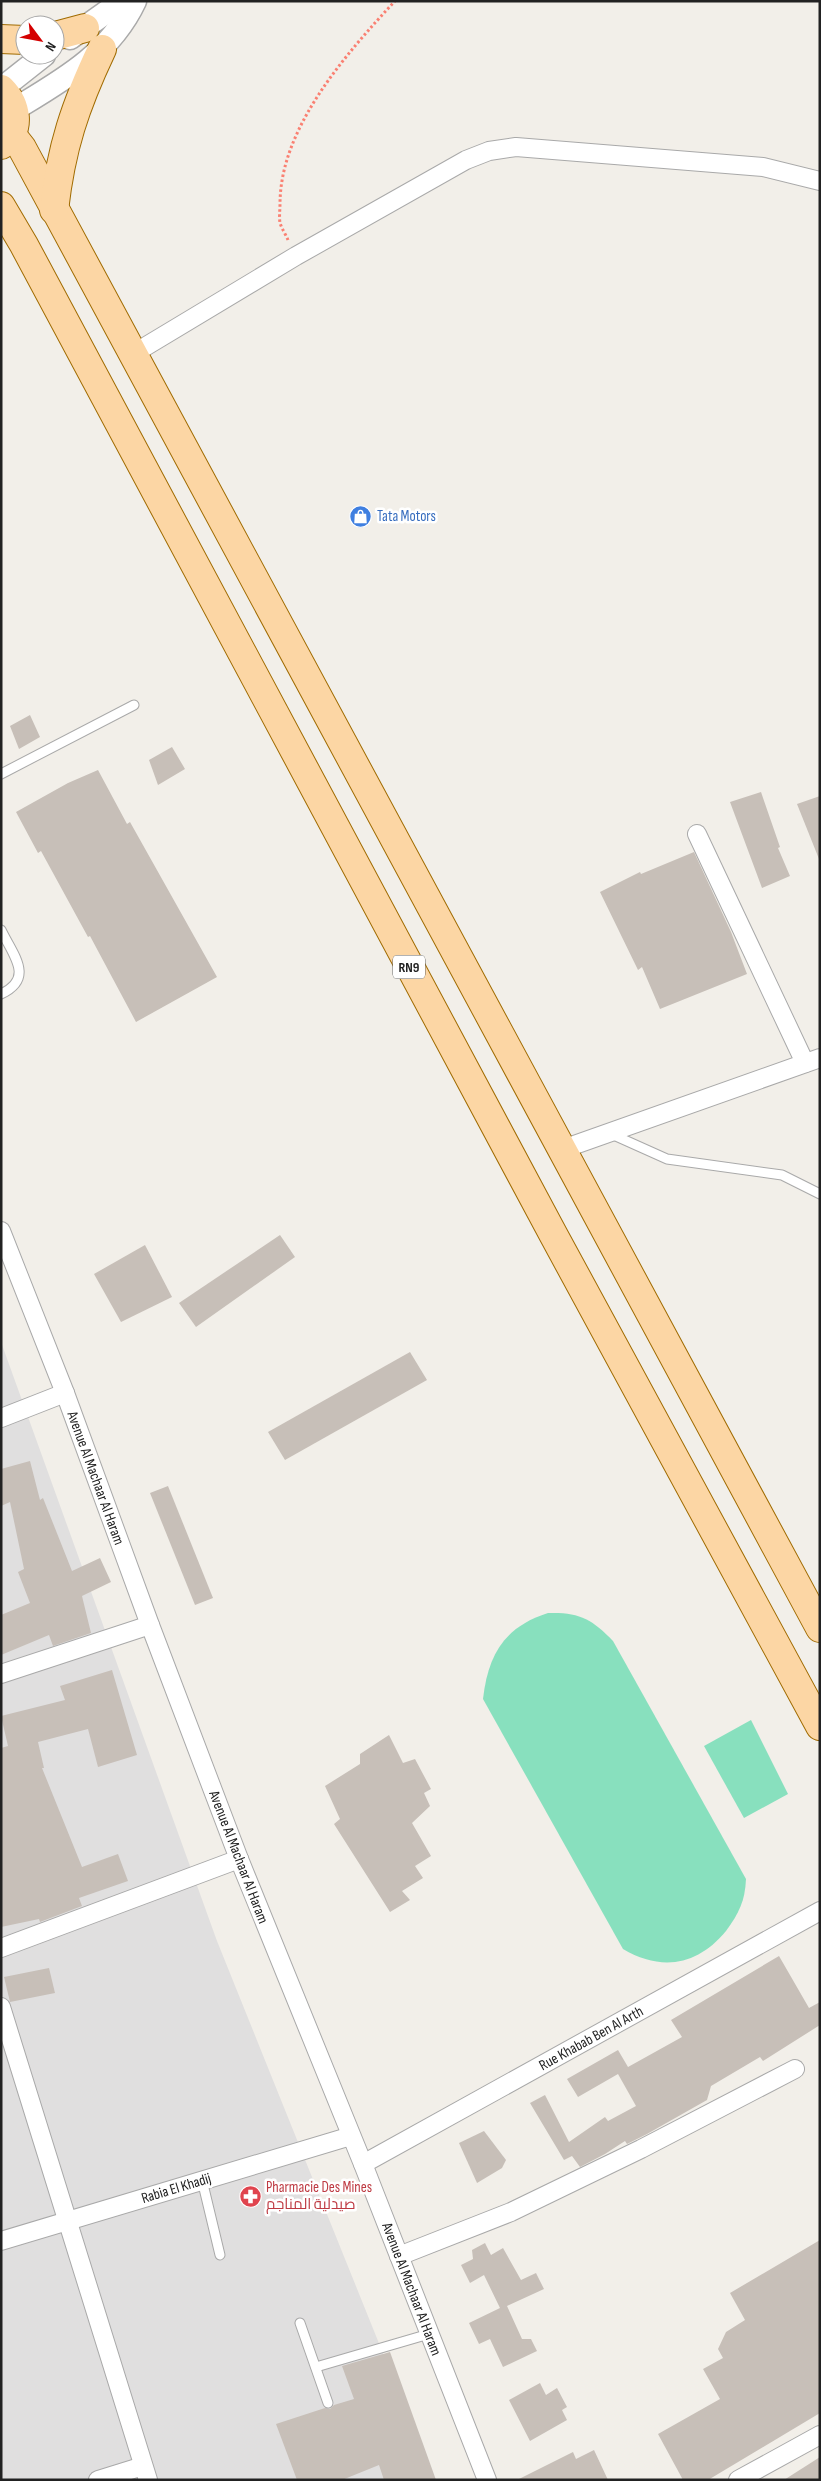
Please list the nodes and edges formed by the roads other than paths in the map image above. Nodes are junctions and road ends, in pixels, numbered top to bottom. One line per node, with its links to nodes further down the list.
1 (122, 1): 3 (street)
2 (135, 1): 8 (street)
3 (85, 28): 4 (main road); 7 (street)
4 (65, 33)
5 (1, 39): 6 (main road)
6 (15, 40)
7 (65, 41)
8 (102, 49): 10 (street); 13 (main road)
9 (37, 65): 10 (street)
10 (6, 113): 13 (main road)
11 (820, 181): 14 (street)
12 (1, 206): 30 (main road, RN9)
13 (54, 210): 14 (main road)
14 (133, 354): 22 (main road)
15 (134, 705): 16 (lane)
16 (1, 774)
17 (697, 834): 20 (street)
18 (1, 930): 19 (lane)
19 (1, 994)
20 (812, 1061): 21 (street)
21 (608, 1133): 22 (street); 23 (lane)
22 (563, 1150): 28 (main road)
23 (820, 1194)
24 (2, 1235): 25 (street, Avenue Al Machaar Al Haram)
25 (65, 1393): 26 (street); 27 (street, Avenue Al Machaar Al Haram)
26 (1, 1418)
27 (150, 1625): 29 (street); 31 (street, Avenue Al Machaar Al Haram)
28 (820, 1628)
29 (1, 1674)
30 (820, 1726)
31 (239, 1859): 33 (street); 36 (street, Avenue Al Machaar Al Haram)
32 (820, 1911): 37 (street, Rue Khabab Ben Al Arth)
33 (1, 1948)
34 (1, 2007): 39 (street)
35 (795, 2069): 42 (street)
36 (351, 2136): 37 (street, Avenue Al Machaar Al Haram); 38 (street, Rabia El Khadij)
37 (363, 2164): 42 (street, Avenue Al Machaar Al Haram)
38 (202, 2180): 39 (street, Rabia El Khadij); 41 (lane)
39 (68, 2220): 40 (street, Rabia El Khadij); 48 (street)
40 (1, 2241)
41 (220, 2255)
42 (399, 2256): 44 (street, Avenue Al Machaar Al Haram)
43 (300, 2323): 45 (lane)
44 (429, 2334): 45 (lane); 50 (street, Avenue Al Machaar Al Haram)
45 (316, 2367): 46 (lane)
46 (328, 2403)
47 (820, 2435): 51 (street)
48 (146, 2473): 49 (street)
49 (98, 2480)
50 (487, 2480)
51 (738, 2480)

